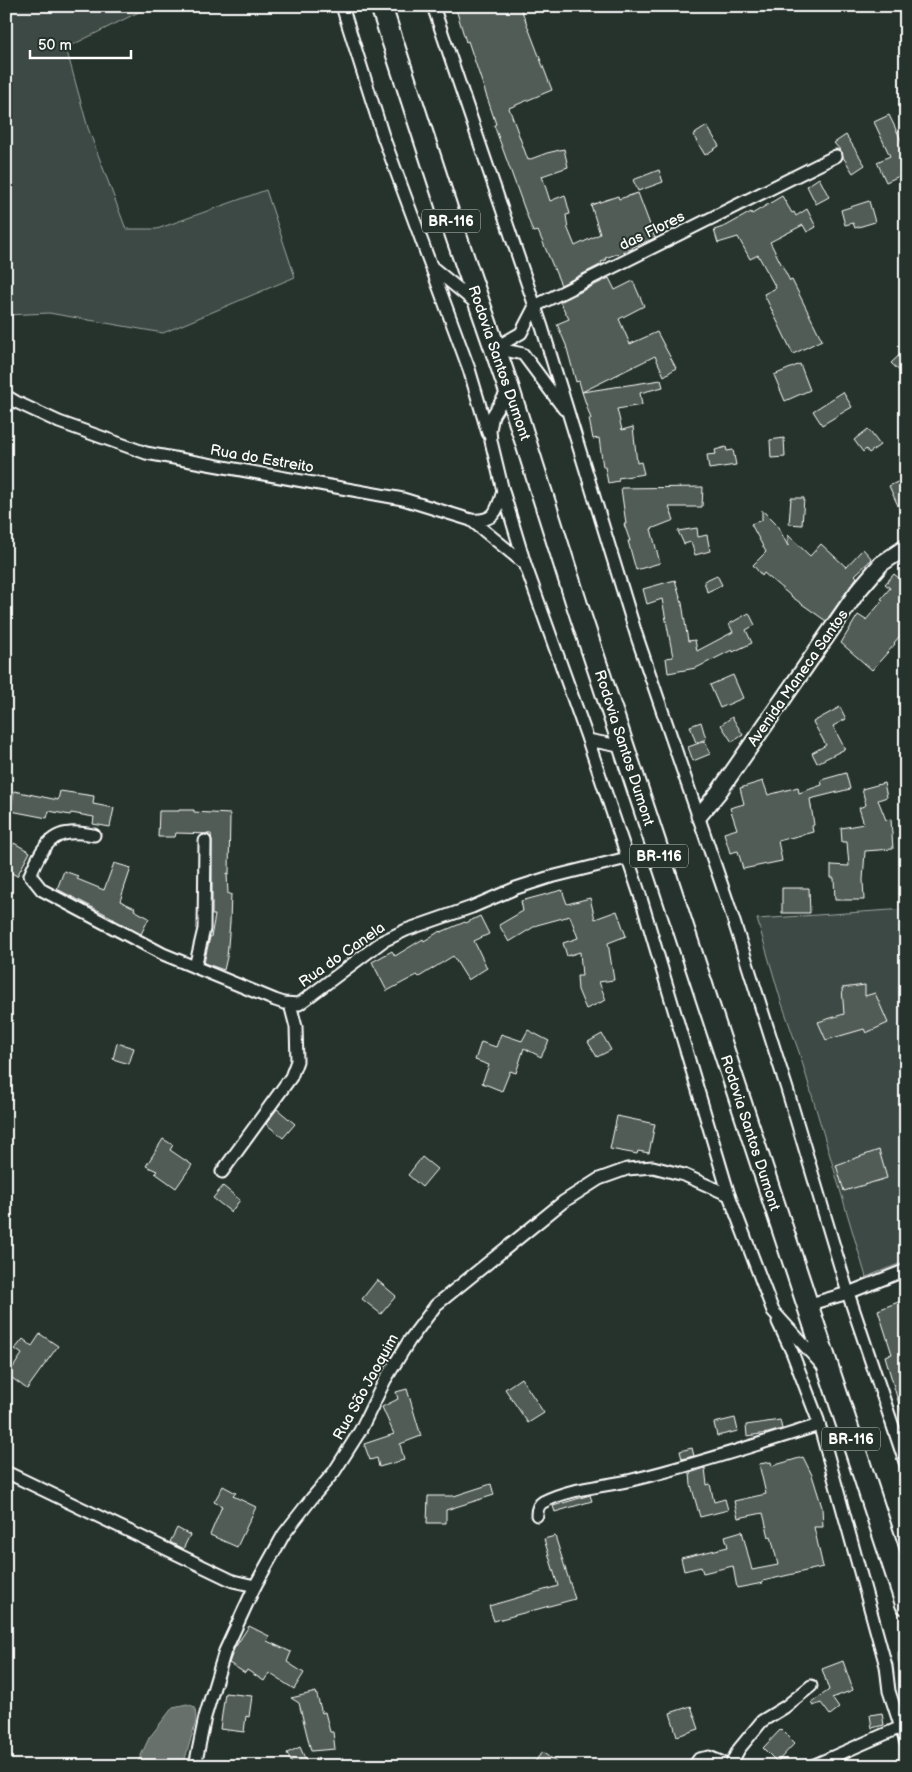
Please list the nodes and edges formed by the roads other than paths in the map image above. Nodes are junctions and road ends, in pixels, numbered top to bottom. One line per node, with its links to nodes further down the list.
1 (342, 6): 5 (street)
2 (381, 6): 7 (highway, Rodovia Santos Dumont / BR-116)
3 (432, 6): 6 (street)
4 (836, 156): 6 (street, das Flores)
5 (432, 267): 7 (street); 12 (street)
6 (534, 306): 8 (street); 11 (street)
7 (480, 307): 8 (highway, Rodovia Santos Dumont / BR-116)
8 (494, 348): 9 (highway, Rodovia Santos Dumont / BR-116); 11 (street)
9 (509, 389): 12 (street); 18 (highway, Rodovia Santos Dumont / BR-116)
10 (6, 396): 14 (street, Rua do Estreito)
11 (569, 415): 19 (street)
12 (490, 440): 13 (street)
13 (503, 491): 14 (street); 16 (street)
14 (472, 520): 16 (street)
15 (906, 547): 19 (street, Avenida Maneca Santos)
16 (525, 564): 17 (street)
17 (588, 740): 18 (street); 23 (street)
18 (624, 748): 22 (highway, Rodovia Santos Dumont / BR-116)
19 (699, 816): 29 (street)
20 (94, 835): 24 (street, Rua do Canela)
21 (205, 840): 24 (street)
22 (659, 856): 23 (street, Rua do Canela); 30 (highway, Rodovia Santos Dumont / BR-116)
23 (627, 858): 25 (street, Rua do Canela); 27 (street)
24 (195, 967): 25 (street, Rua do Canela)
25 (290, 1004): 26 (street)
26 (222, 1172)
27 (729, 1195): 31 (street); 37 (street, Rua São Jaoquim)
28 (906, 1270): 29 (street)
29 (848, 1293): 30 (street); 34 (street)
30 (807, 1306): 32 (highway, Rodovia Santos Dumont / BR-116)
31 (773, 1311): 32 (street); 33 (street)
32 (829, 1373): 38 (highway, Rodovia Santos Dumont / BR-116)
33 (819, 1425): 36 (street); 40 (street)
34 (906, 1465)
35 (6, 1472): 37 (street)
36 (537, 1515)
37 (255, 1586): 42 (street, Rua São Jaoquim)
38 (906, 1604)
39 (811, 1686): 45 (street)
40 (901, 1727): 41 (street); 46 (street)
41 (906, 1743)
42 (194, 1766)
43 (694, 1766): 44 (street)
44 (722, 1766)
45 (730, 1766)
46 (812, 1766)

